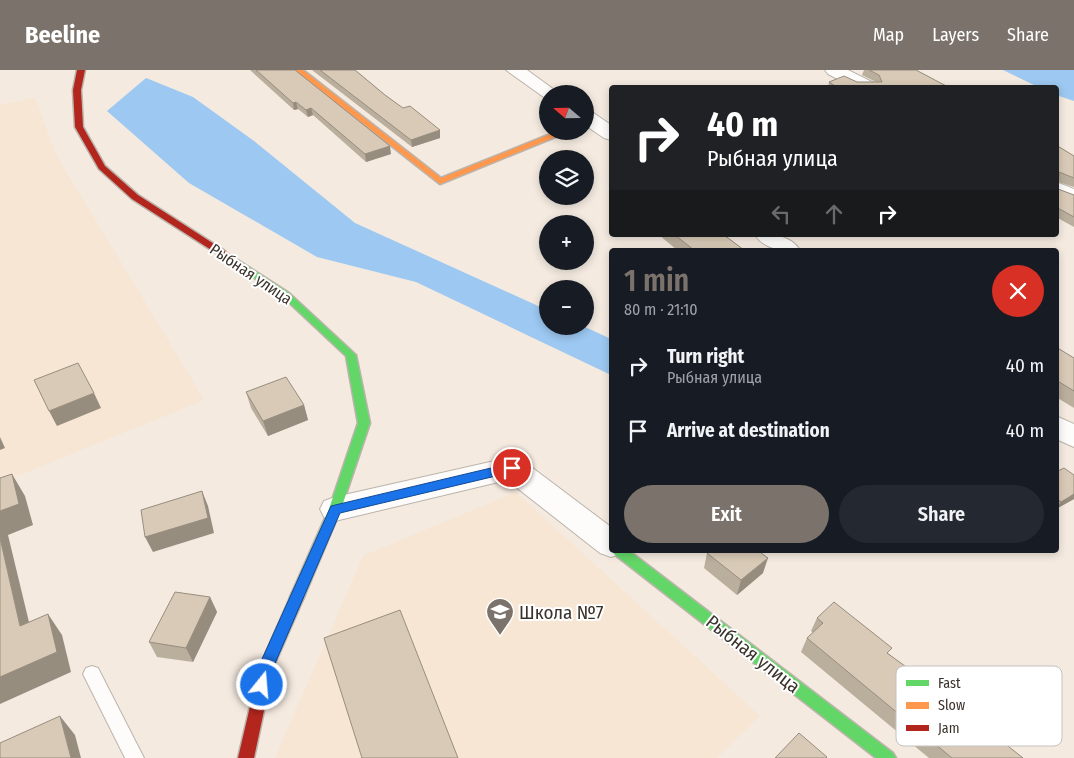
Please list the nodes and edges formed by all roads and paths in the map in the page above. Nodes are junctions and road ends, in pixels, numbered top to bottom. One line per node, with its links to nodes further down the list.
1 (81, 70): 16 (street, Рыбная улица)
2 (299, 70): 9 (street)
3 (515, 70): 6 (street)
4 (834, 70): 5 (street)
5 (864, 85)
6 (539, 86)
7 (594, 124): 8 (street)
8 (609, 133)
9 (543, 140)
10 (1059, 190): 11 (street)
11 (1074, 197)
12 (769, 237): 13 (street)
13 (786, 248)
14 (1059, 428): 15 (street)
15 (1074, 437)
16 (335, 509): 17 (street); 21 (street, Рыбная улица)
17 (609, 542)
18 (623, 553): 22 (street, Рыбная улица)
19 (92, 674): 20 (lane)
20 (135, 758)
21 (246, 758)
22 (888, 758)

